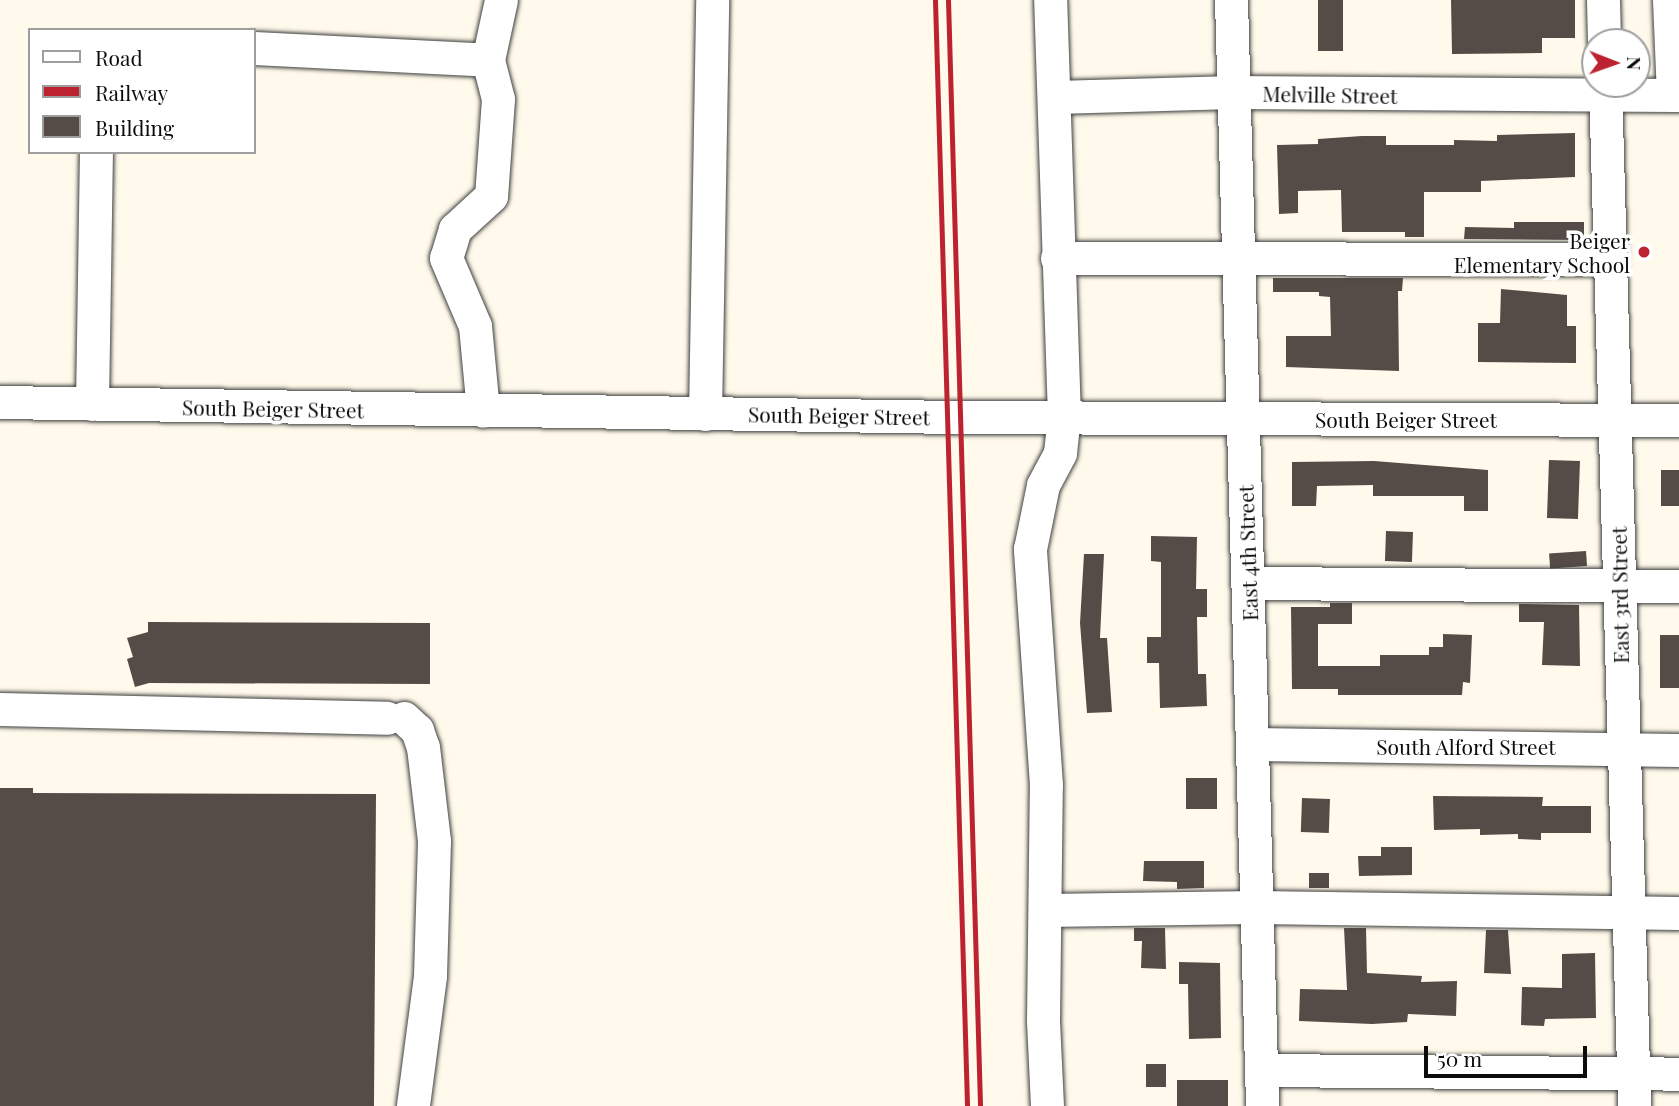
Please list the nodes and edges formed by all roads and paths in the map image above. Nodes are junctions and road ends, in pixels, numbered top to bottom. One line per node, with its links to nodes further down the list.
1 (501, 0): 10 (street)
2 (712, 0): 24 (street)
3 (1050, 0): 15 (street)
4 (1231, 0): 12 (street, East 4th Street)
5 (1603, 0): 7 (street)
6 (1669, 0): 8 (street)
7 (1604, 28)
8 (1675, 46): 14 (street)
9 (256, 48): 10 (street)
10 (488, 60): 23 (street)
11 (1581, 91): 12 (street, Melville Street)
12 (1234, 92): 15 (street, Melville Street); 19 (street, East 4th Street)
13 (1651, 94): 14 (street, Melville Street)
14 (1676, 95)
15 (1055, 97): 18 (street)
16 (1605, 98): 20 (street, East 3rd Street)
17 (96, 154): 22 (street)
18 (1057, 258): 19 (street); 25 (street)
19 (1238, 258): 20 (street); 26 (street, East 4th Street)
20 (1610, 259): 27 (street, East 3rd Street)
21 (0, 402): 22 (street, South Beiger Street)
22 (92, 404): 23 (street, South Beiger Street)
23 (483, 411): 24 (street, South Beiger Street)
24 (705, 414): 25 (street, South Beiger Street)
25 (1064, 417): 26 (street, South Beiger Street); 37 (street)
26 (1243, 418): 27 (street, South Beiger Street); 29 (street, East 4th Street)
27 (1615, 419): 28 (street, South Beiger Street); 30 (street, East 3rd Street)
28 (1679, 420)
29 (1248, 583): 30 (street); 33 (street, East 4th Street)
30 (1619, 586): 31 (street); 34 (street, East 3rd Street)
31 (1679, 586)
32 (0, 709): 43 (street)
33 (1253, 744): 34 (street, South Alford Street); 36 (street, East 4th Street)
34 (1623, 748): 35 (street, South Alford Street); 38 (street, East 3rd Street)
35 (1679, 750)
36 (1256, 907): 37 (street); 38 (street); 40 (street, East 4th Street)
37 (1045, 910): 44 (street)
38 (1628, 912): 39 (street); 41 (street, East 3rd Street)
39 (1679, 913)
40 (1261, 1070): 41 (street); 45 (street, East 4th Street)
41 (1634, 1073): 42 (street); 46 (street, East 3rd Street)
42 (1679, 1074)
43 (413, 1106)
44 (1047, 1106)
45 (1262, 1106)
46 (1634, 1106)

